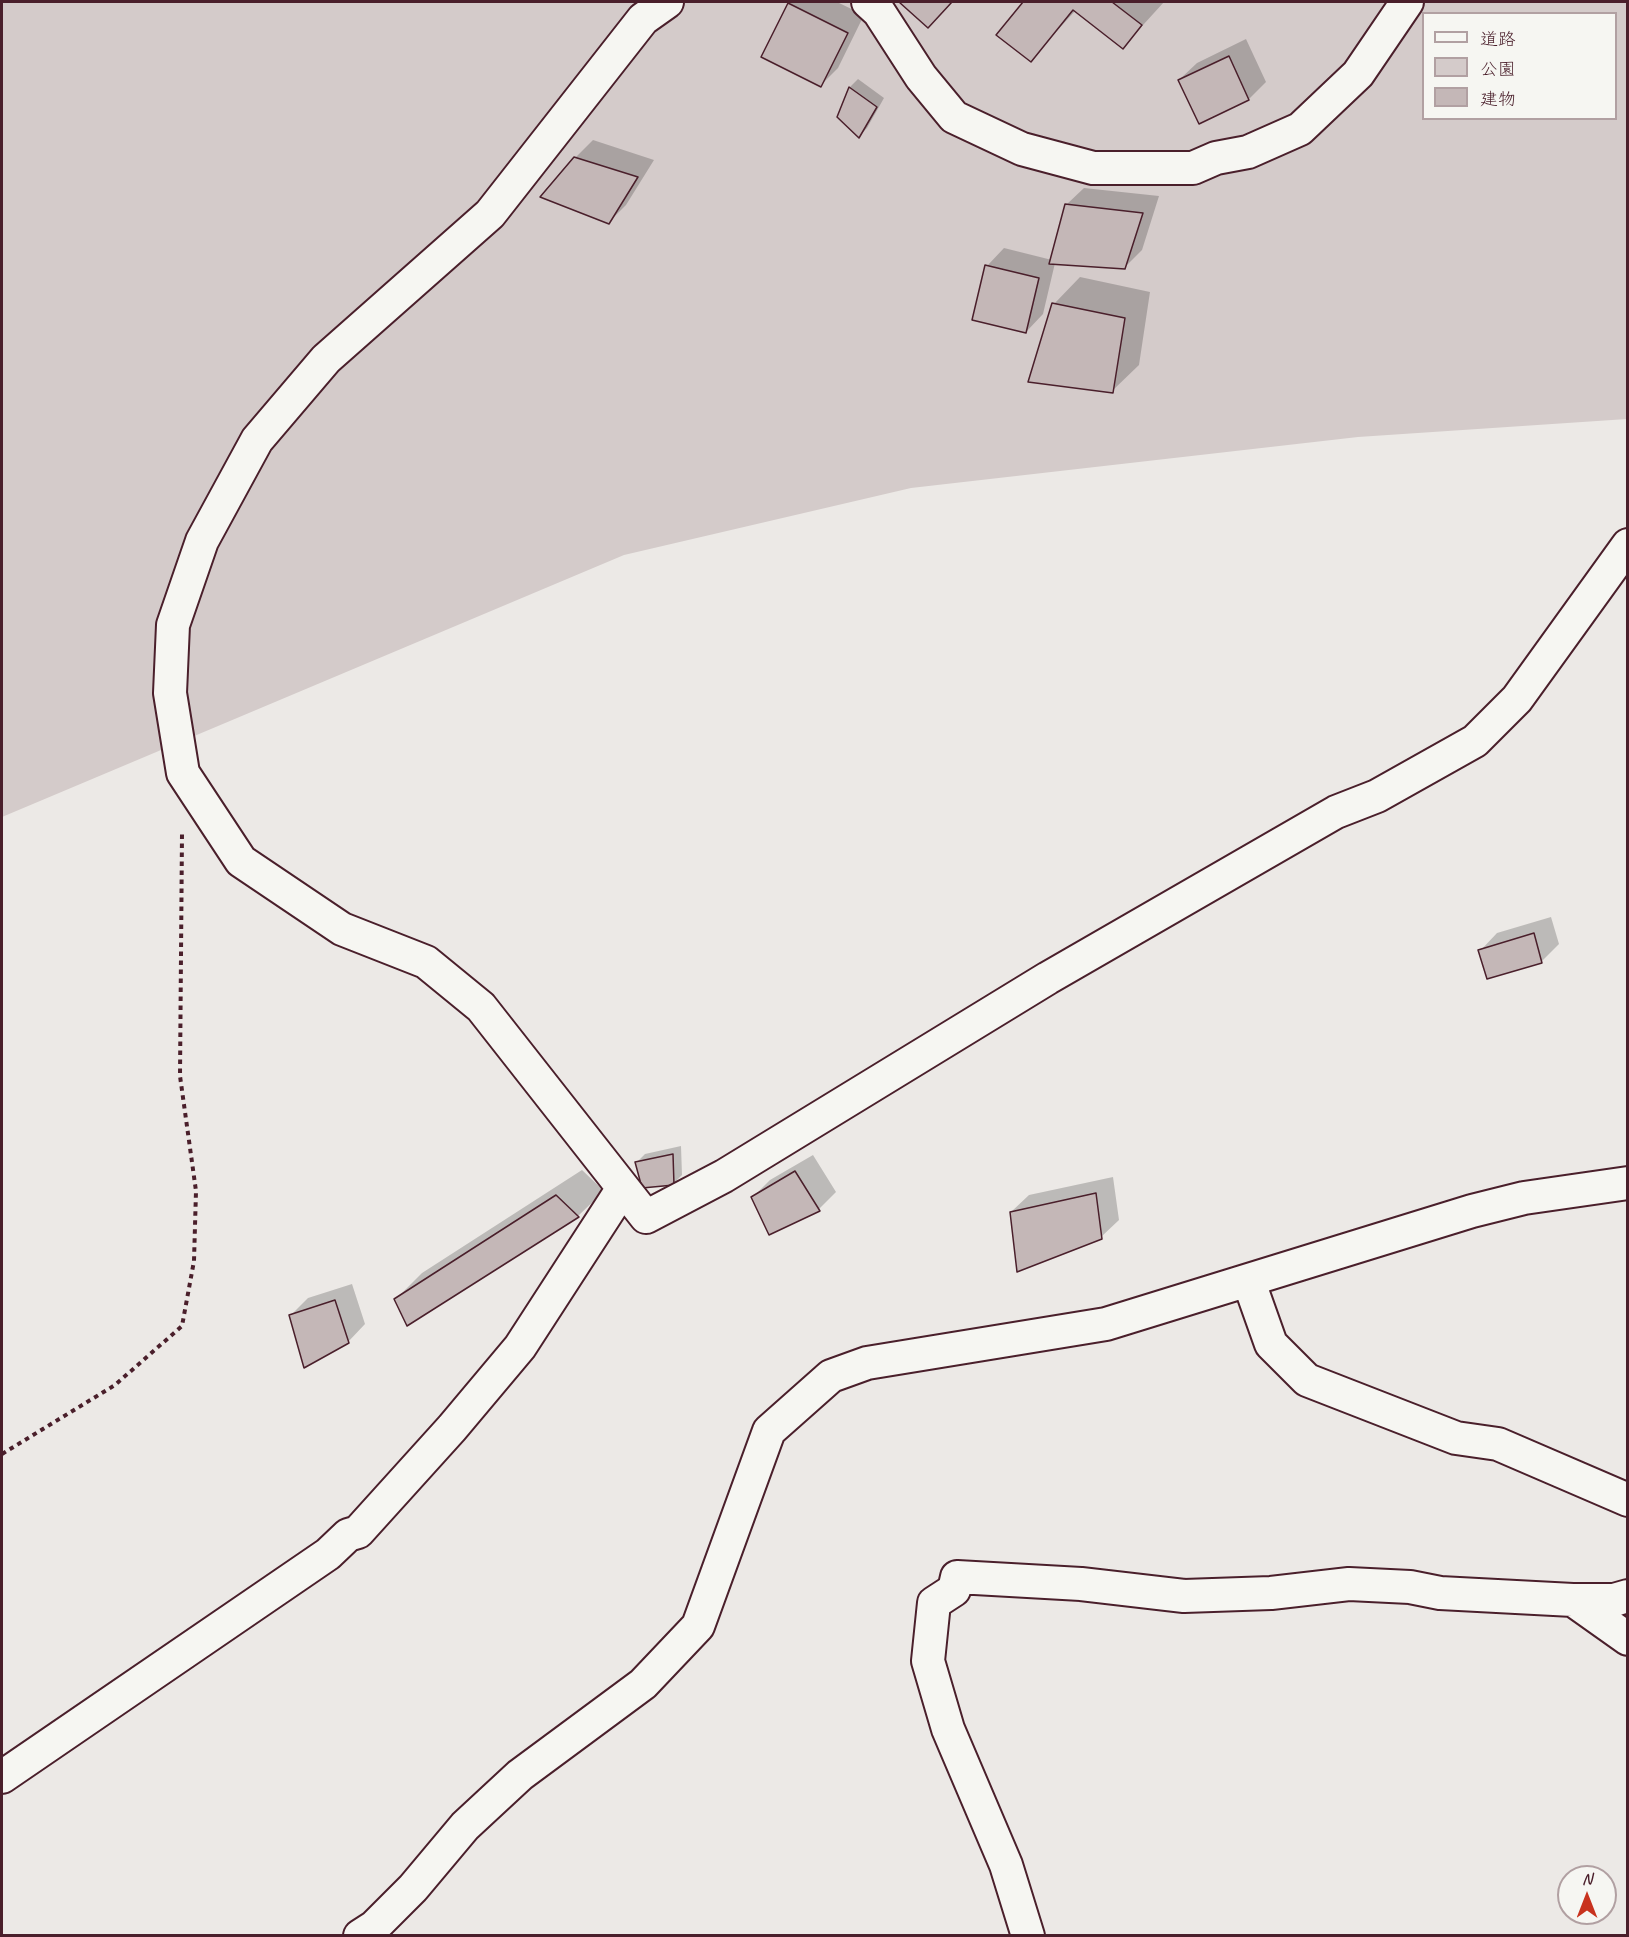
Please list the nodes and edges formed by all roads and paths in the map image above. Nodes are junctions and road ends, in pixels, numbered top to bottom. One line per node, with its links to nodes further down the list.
1 (667, 2): 7 (street)
2 (868, 2): 3 (street)
3 (1407, 2)
4 (1628, 545): 7 (street)
5 (182, 831): 9 (path)
6 (1628, 1183): 8 (street)
7 (623, 1188): 14 (street)
8 (1249, 1282): 10 (street); 15 (street)
9 (2, 1454)
10 (1628, 1500)
11 (1628, 1596): 12 (street)
12 (1573, 1600): 13 (street); 16 (street)
13 (1628, 1639)
14 (2, 1776)
15 (360, 1935)
16 (1028, 1935)

